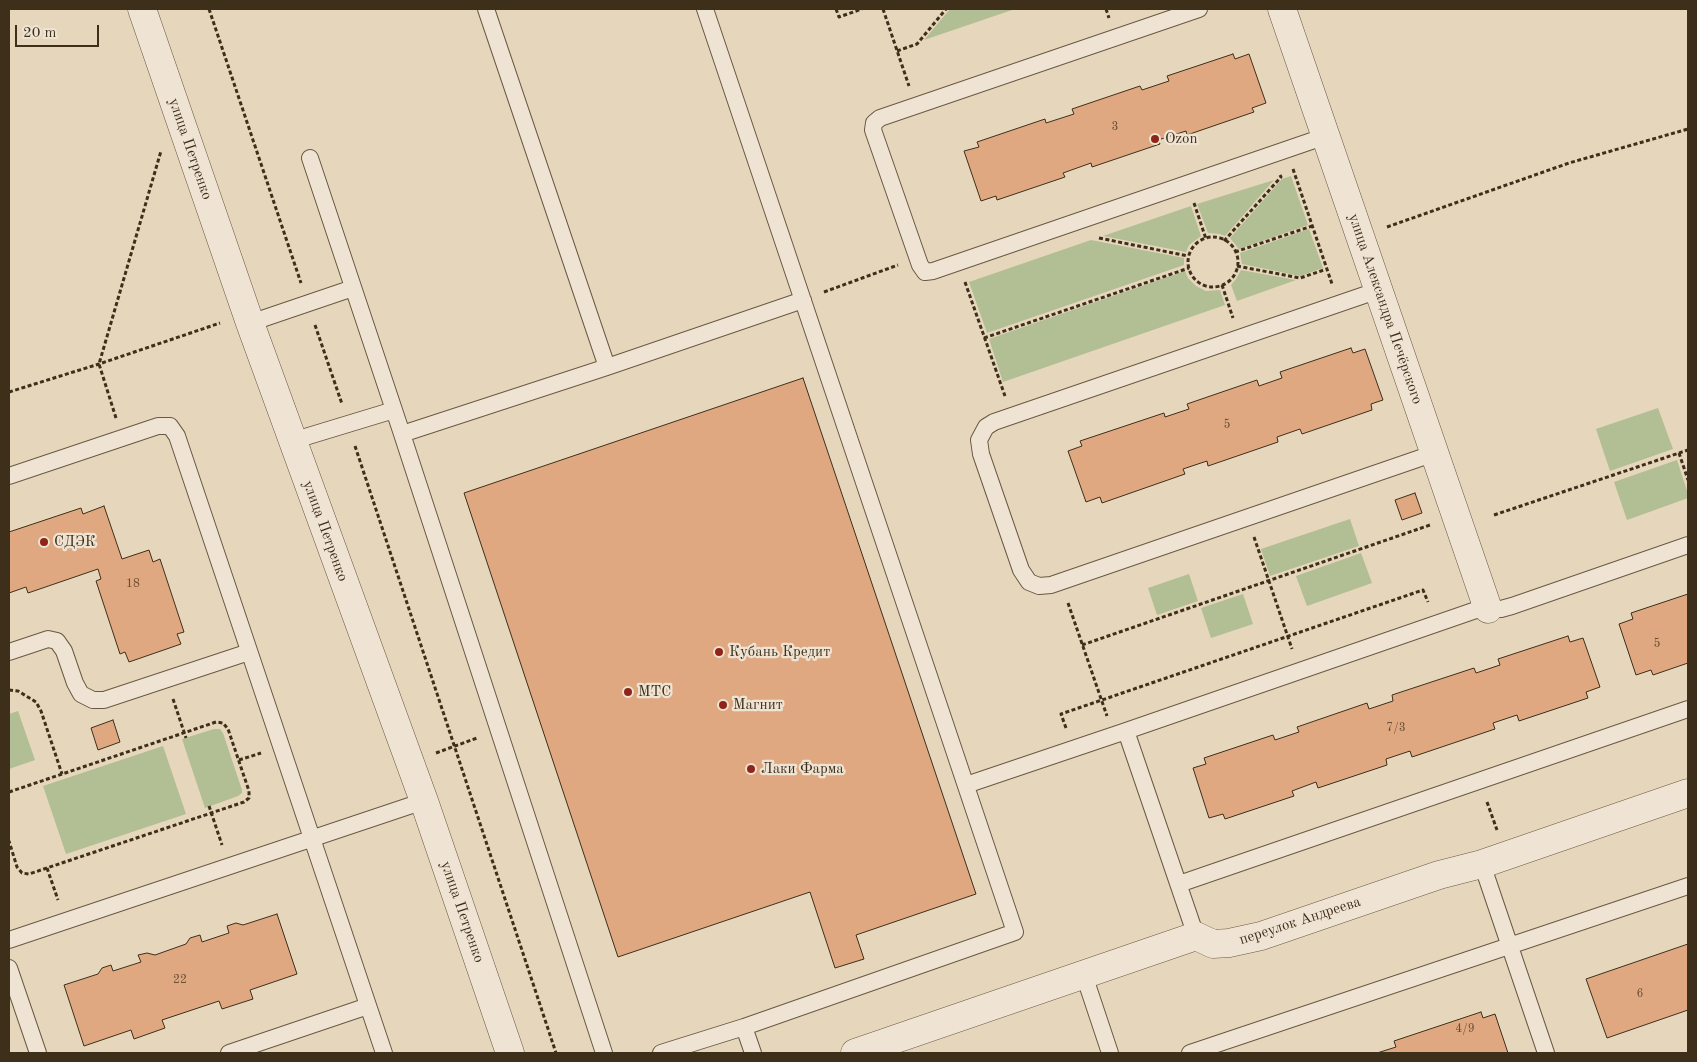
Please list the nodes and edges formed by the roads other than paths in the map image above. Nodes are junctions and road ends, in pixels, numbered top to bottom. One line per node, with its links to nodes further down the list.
1 (142, 9): 11 (street, улица Петренко)
2 (486, 9): 12 (lane)
3 (705, 9): 10 (lane)
4 (1199, 9): 6 (lane)
5 (1282, 9): 6 (street, улица Александра Печёрского)
6 (1326, 136): 9 (street, улица Александра Печёрского)
7 (310, 158): 8 (lane)
8 (353, 288): 11 (lane); 13 (lane)
9 (1379, 290): 16 (street, улица Александра Печёрского); 16 (lane)
10 (803, 300): 12 (lane); 24 (lane)
11 (248, 319): 15 (street, улица Петренко)
12 (607, 367): 14 (lane)
13 (394, 410): 14 (lane); 15 (lane)
14 (402, 434): 42 (lane)
15 (292, 441): 26 (street, улица Петренко)
16 (1435, 453): 19 (street, улица Александра Печёрского)
17 (9, 476): 21 (lane)
18 (1688, 545): 19 (lane)
19 (1488, 609): 23 (lane)
20 (9, 652): 21 (lane)
21 (249, 652): 27 (lane)
22 (1688, 709): 29 (lane)
23 (1126, 731): 24 (lane); 29 (lane)
24 (966, 786): 37 (lane)
25 (1688, 793): 28 (street, переулок Андреева)
26 (424, 801): 27 (lane); 41 (street, улица Петренко)
27 (312, 838): 32 (lane); 36 (lane)
28 (1482, 864): 31 (street, переулок Андреева); 33 (lane)
29 (1178, 884): 31 (lane)
30 (1688, 886): 33 (lane)
31 (1196, 936): 35 (street)
32 (9, 940)
33 (1510, 946): 47 (lane); 48 (lane)
34 (9, 968): 38 (lane)
35 (1084, 975): 45 (street); 46 (lane)
36 (368, 1006): 39 (lane); 40 (lane)
37 (744, 1027): 43 (lane); 44 (lane)
38 (38, 1053)
39 (229, 1053)
40 (384, 1053)
41 (510, 1053)
42 (604, 1053)
43 (661, 1053)
44 (753, 1053)
45 (855, 1053)
46 (1110, 1053)
47 (1190, 1053)
48 (1546, 1053)

